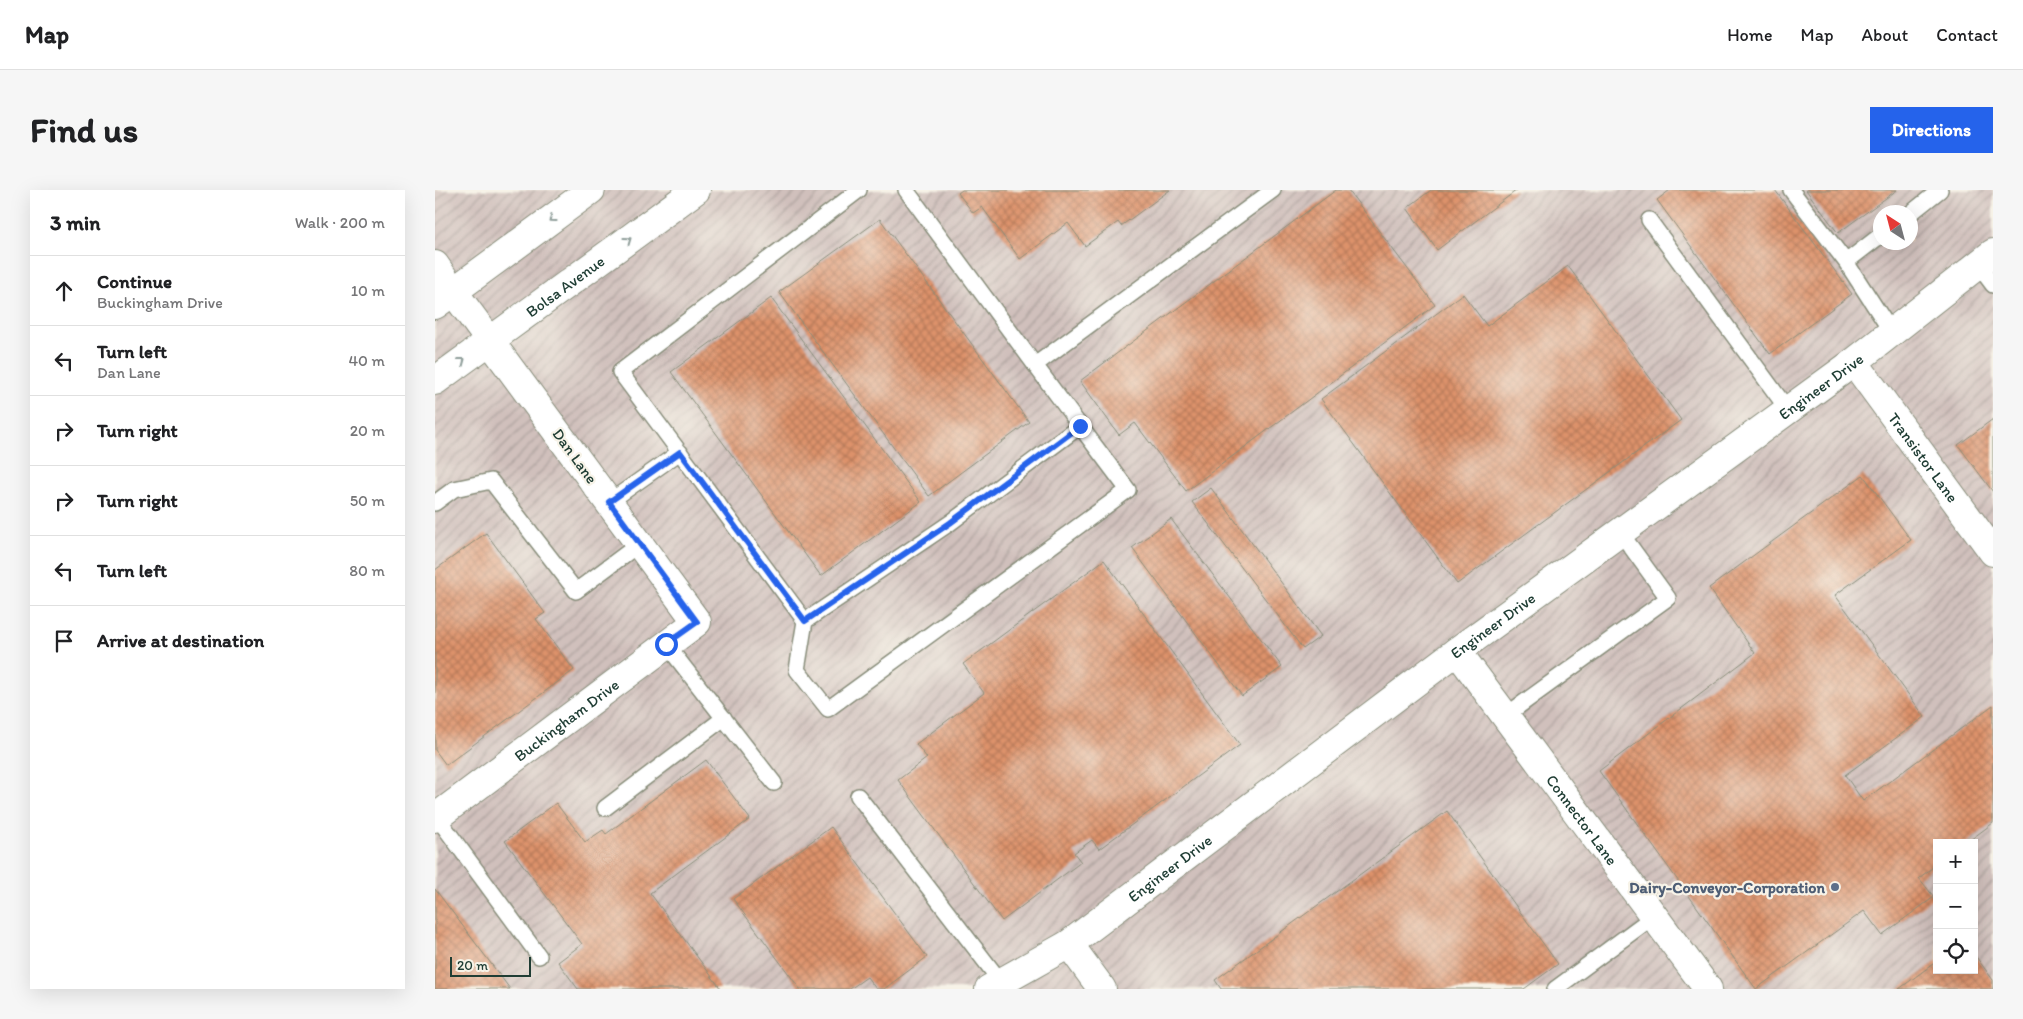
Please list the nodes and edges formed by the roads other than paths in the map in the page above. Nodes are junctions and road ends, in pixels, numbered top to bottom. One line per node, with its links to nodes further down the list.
1 (591, 190): 14 (street, one-way to 14)
2 (696, 190): 16 (street, Bolsa Avenue, one-way to 2)
3 (859, 190): 22 (lane)
4 (905, 190): 18 (lane)
5 (1273, 190): 18 (lane)
6 (1791, 190): 11 (lane)
7 (1940, 190): 8 (lane)
8 (1918, 207)
9 (1649, 220): 20 (lane)
10 (1873, 241): 11 (lane)
11 (1846, 262): 15 (lane)
12 (435, 265): 14 (street, Dan Lane)
13 (1988, 268): 15 (street, Engineer Drive)
14 (444, 298): 16 (street, Dan Lane)
15 (1892, 333): 17 (street, Engineer Drive)
16 (490, 341): 19 (street, Bolsa Avenue, one-way to 16); 24 (street, Dan Lane)
17 (1854, 362): 20 (street, Engineer Drive); 27 (street, Transistor Lane)
18 (1035, 364): 21 (lane)
19 (435, 381)
20 (1788, 410): 25 (street, Engineer Drive)
21 (1080, 426): 28 (lane); 28 (lane)
22 (680, 452): 24 (lane); 28 (lane)
23 (435, 502): 26 (lane)
24 (609, 502): 26 (street, Dan Lane)
25 (1620, 532): 31 (street, Engineer Drive); 32 (lane)
26 (639, 544): 29 (street, Dan Lane)
27 (1993, 552)
28 (805, 621)
29 (697, 622): 30 (street, Buckingham Drive)
30 (666, 644): 33 (lane); 37 (street, Buckingham Drive)
31 (1457, 651): 32 (street, Connector Lane); 39 (street, Engineer Drive)
32 (1505, 716): 38 (street, Connector Lane)
33 (724, 718): 34 (lane); 36 (lane)
34 (775, 783)
35 (858, 796): 41 (lane)
36 (605, 808)
37 (436, 817): 40 (lane)
38 (1654, 916): 43 (lane); 44 (street, Connector Lane)
39 (1069, 944): 41 (street, Engineer Drive); 42 (street)
40 (539, 956)
41 (995, 986)
42 (1102, 989)
43 (1555, 989)
44 (1708, 989)

